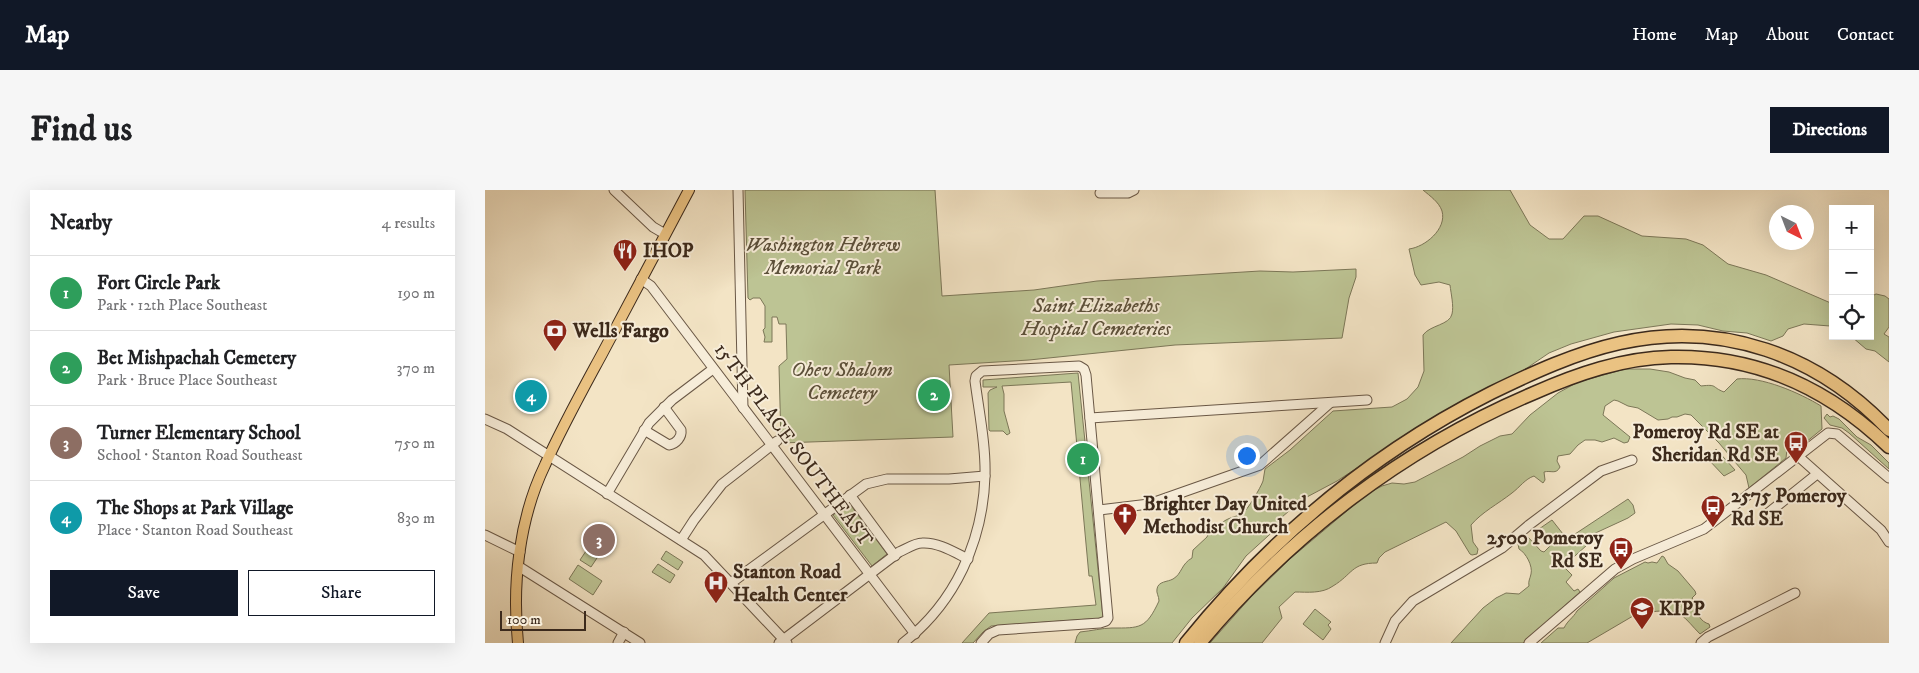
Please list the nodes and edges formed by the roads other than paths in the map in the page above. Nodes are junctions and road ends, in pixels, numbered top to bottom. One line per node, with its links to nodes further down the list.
1 (614, 190): 6 (street)
2 (689, 190): 6 (main road)
3 (738, 190): 12 (street)
4 (1134, 190): 5 (street)
5 (1100, 193)
6 (665, 234): 7 (main road)
7 (641, 279): 8 (street, 15TH PLACE SOUTHEAST); 19 (main road)
8 (713, 368): 11 (street); 12 (street, 15TH PLACE SOUTHEAST)
9 (1367, 400): 10 (street)
10 (1330, 403): 14 (street); 27 (street)
11 (664, 407): 15 (street); 15 (street)
12 (743, 408): 17 (street, 15TH PLACE SOUTHEAST)
13 (485, 418): 19 (street)
14 (1090, 418): 23 (street); 27 (street)
15 (644, 430): 25 (street)
16 (1889, 430): 48 (highway)
17 (774, 443): 28 (street, 15TH PLACE SOUTHEAST); 31 (street)
18 (1889, 447): 49 (highway)
19 (549, 456): 25 (street); 33 (main road)
20 (1798, 456): 22 (street); 24 (street); 51 (street)
21 (1631, 460): 50 (street)
22 (1817, 474): 29 (street); 32 (street)
23 (985, 476): 26 (street); 35 (street)
24 (1889, 478)
25 (607, 494): 31 (street)
26 (850, 495): 28 (street); 34 (street)
27 (1099, 510): 42 (street)
28 (823, 514): 37 (street, 15TH PLACE SOUTHEAST); 38 (street)
29 (1767, 514)
30 (485, 535): 33 (street)
31 (681, 540): 38 (street)
32 (1889, 542)
33 (520, 552): 36 (main road)
34 (895, 556): 35 (street); 37 (street)
35 (968, 559): 41 (street)
36 (519, 566): 40 (street); 44 (main road)
37 (869, 576): 41 (street, 15TH PLACE SOUTHEAST); 43 (street)
38 (731, 583): 43 (street)
39 (1795, 593): 52 (street)
40 (624, 632): 45 (street); 46 (street)
41 (915, 634): 47 (street)
42 (983, 640)
43 (783, 642)
44 (518, 643)
45 (618, 643)
46 (640, 643)
47 (903, 643)
48 (1186, 643)
49 (1200, 643)
50 (1385, 643)
51 (1529, 643)
52 (1701, 643)

